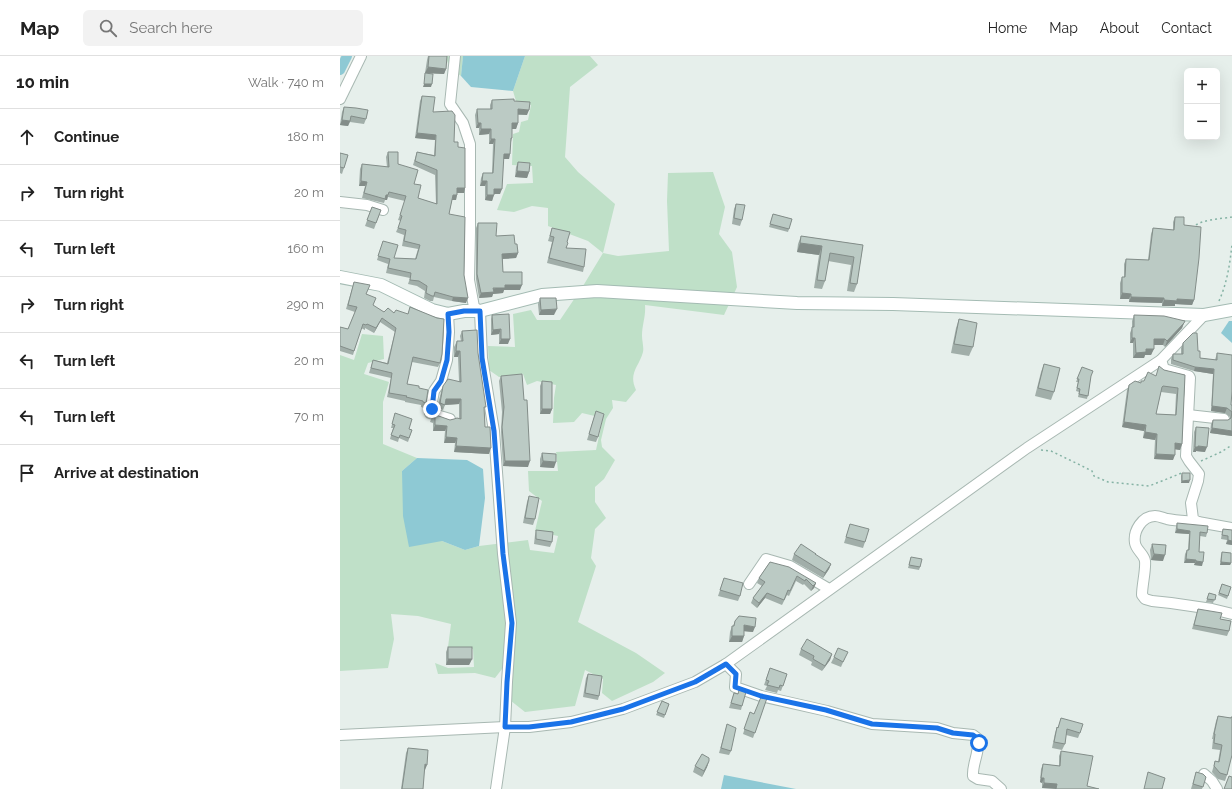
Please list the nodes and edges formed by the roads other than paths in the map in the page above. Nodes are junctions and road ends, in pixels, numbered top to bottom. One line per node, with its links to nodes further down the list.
1 (361, 56): 3 (street)
2 (455, 56): 8 (street)
3 (340, 99)
4 (340, 202): 5 (street)
5 (383, 210)
6 (340, 277): 9 (main road)
7 (1232, 310): 10 (main road)
8 (480, 311): 9 (main road); 10 (main road); 21 (street)
9 (448, 314): 13 (street)
10 (1208, 314): 11 (street)
11 (1161, 360): 12 (street); 18 (street)
12 (1188, 415): 14 (street); 15 (street)
13 (450, 419)
14 (1224, 419)
15 (1198, 522): 16 (street); 19 (street)
16 (1232, 528)
17 (749, 584): 18 (street)
18 (830, 589): 20 (street)
19 (1232, 614)
20 (726, 664): 21 (street); 25 (street)
21 (505, 727): 22 (street); 24 (street)
22 (340, 735)
23 (1204, 774): 26 (street)
24 (496, 789)
25 (1001, 789)
26 (1217, 789)

